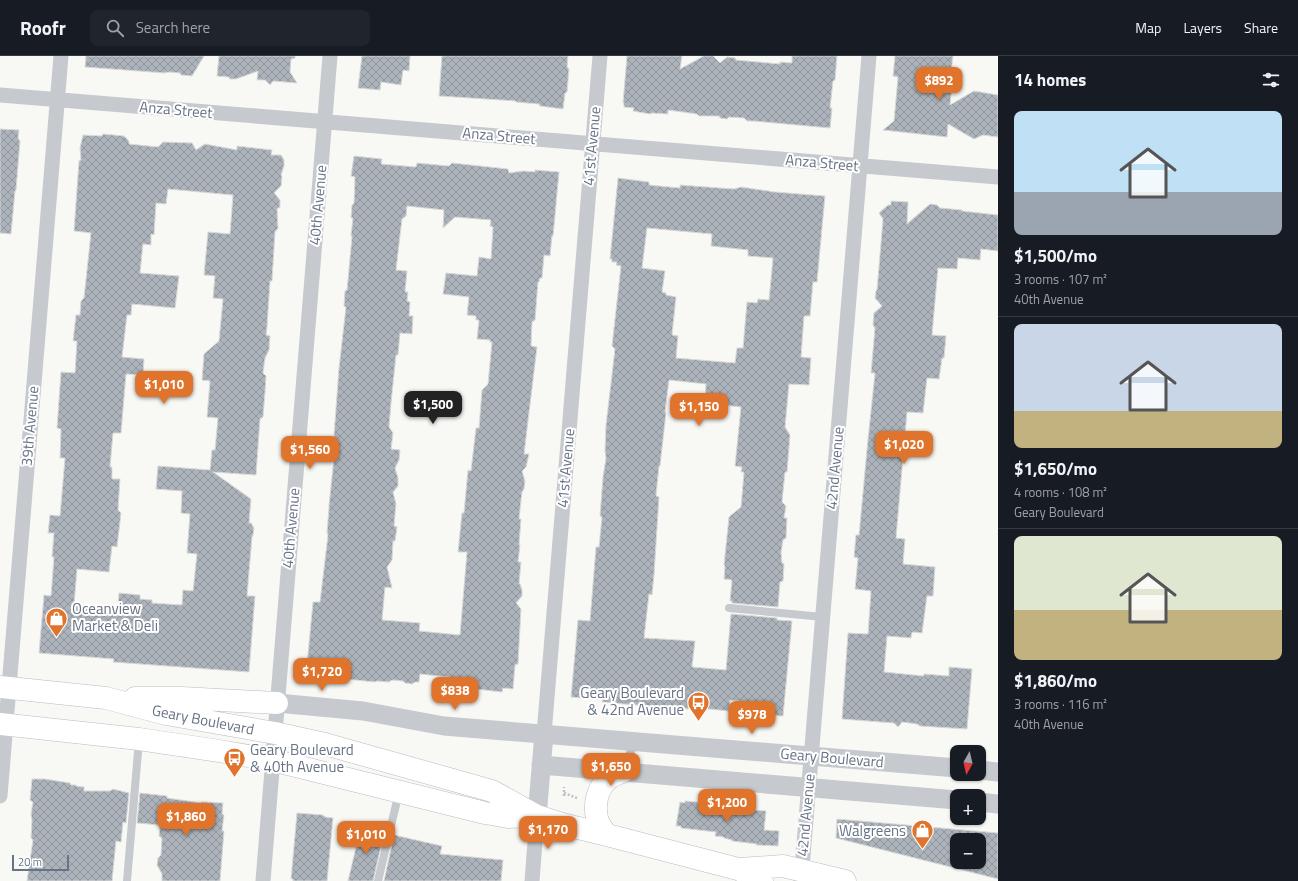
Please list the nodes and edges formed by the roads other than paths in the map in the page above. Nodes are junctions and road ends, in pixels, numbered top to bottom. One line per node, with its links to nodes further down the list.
1 (61, 56): 6 (street, 39th Avenue)
2 (330, 56): 7 (street, 40th Avenue)
3 (600, 56): 8 (street, 41st Avenue)
4 (869, 56): 9 (street, 42nd Avenue)
5 (0, 95): 6 (street, Anza Street)
6 (57, 100): 7 (street, Anza Street); 13 (street, 39th Avenue)
7 (325, 122): 8 (street, Anza Street); 15 (street, 40th Avenue)
8 (592, 144): 9 (street, Anza Street); 18 (street, 41st Avenue)
9 (860, 166): 10 (street, Anza Street); 12 (street, 42nd Avenue)
10 (998, 177)
11 (729, 608): 12 (lane)
12 (822, 617): 21 (street, 42nd Avenue)
13 (4, 687): 14 (main road, Geary Boulevard); 16 (street, 39th Avenue)
14 (106, 698): 15 (main road); 17 (main road, Geary Boulevard)
15 (277, 703): 17 (street, 40th Avenue); 18 (street, Geary Boulevard)
16 (3, 724): 19 (main road, Geary Boulevard); 30 (street, 39th Avenue)
17 (275, 733): 22 (street, 40th Avenue); 34 (main road, Geary Boulevard)
18 (544, 734): 20 (street, Geary Boulevard); 23 (street, 41st Avenue)
19 (139, 739): 22 (main road, Geary Boulevard); 38 (lane)
20 (635, 742): 21 (street, Geary Boulevard); 26 (lane)
21 (811, 756): 24 (street, Geary Boulevard); 28 (street, 42nd Avenue)
22 (272, 760): 29 (main road, Geary Boulevard); 39 (street, 40th Avenue)
23 (541, 765): 26 (street, Geary Boulevard); 34 (street, 41st Avenue)
24 (950, 767)
25 (986, 771): 27 (street)
26 (622, 772): 28 (street, Geary Boulevard); 35 (main road)
27 (998, 772)
28 (808, 788): 31 (street, Geary Boulevard); 37 (street, 42nd Avenue)
29 (399, 791): 34 (main road, Geary Boulevard); 40 (lane)
30 (0, 796)
31 (950, 799)
32 (986, 803): 33 (street)
33 (998, 804)
34 (537, 816): 35 (main road, Geary Boulevard); 41 (street, 41st Avenue)
35 (607, 835): 36 (main road, Geary Boulevard)
36 (738, 869): 37 (main road, Geary Boulevard); 42 (main road, Geary Boulevard)
37 (801, 876): 43 (main road, Geary Boulevard)
38 (127, 881)
39 (263, 881)
40 (378, 881)
41 (532, 881)
42 (762, 881)
43 (845, 881)

